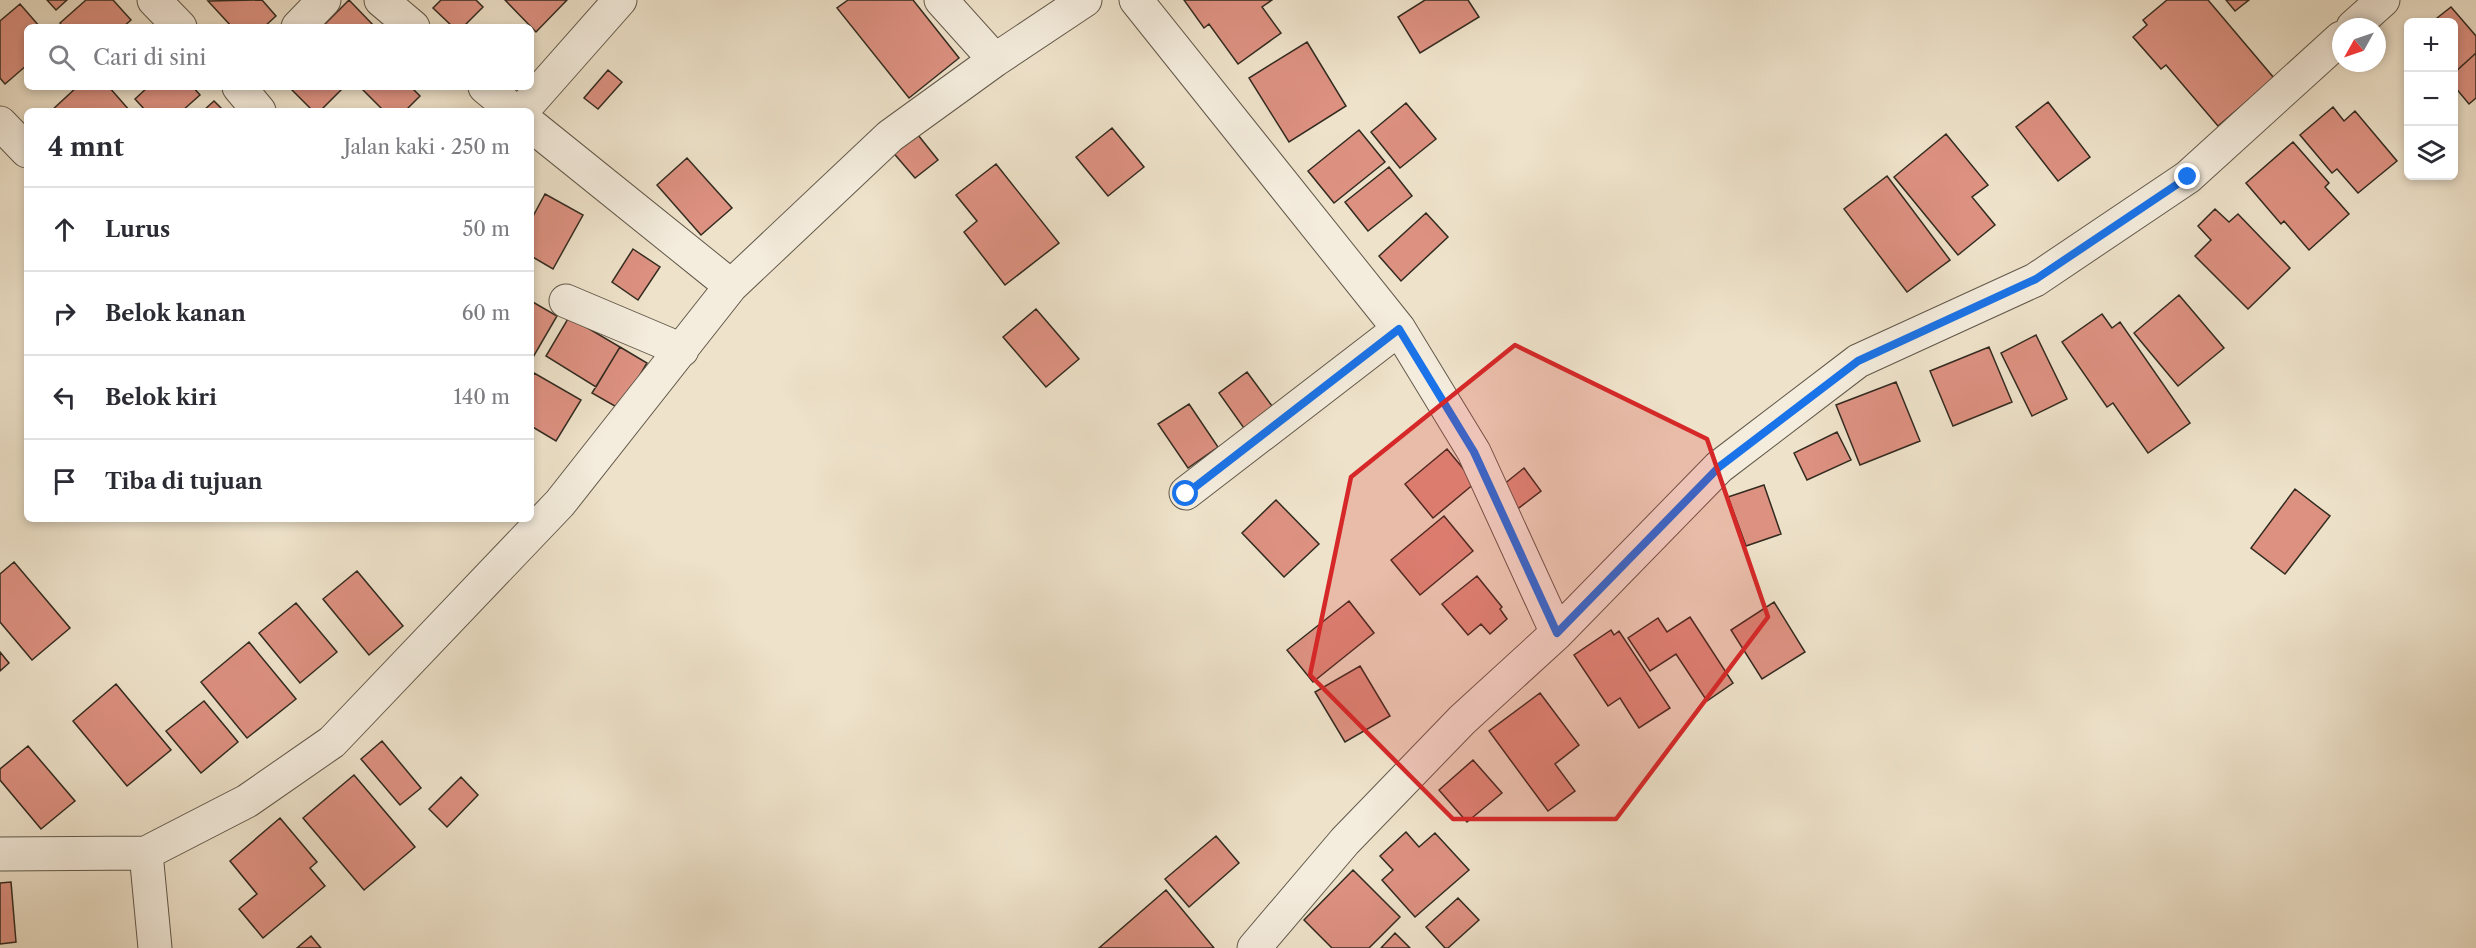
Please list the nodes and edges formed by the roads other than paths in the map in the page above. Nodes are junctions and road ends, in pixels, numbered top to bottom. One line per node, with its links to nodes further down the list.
1 (154, 0): 9 (street)
2 (324, 0): 10 (street)
3 (620, 0): 17 (street)
4 (941, 0): 12 (street)
5 (1085, 0): 12 (street)
6 (1136, 0): 23 (street)
7 (2383, 0): 8 (street)
8 (2363, 18)
9 (177, 24)
10 (301, 24)
11 (2332, 46): 26 (street)
12 (995, 60): 21 (street)
13 (242, 90): 15 (street)
14 (489, 90): 16 (street)
15 (257, 108)
16 (510, 108)
17 (525, 108)
18 (0, 123): 20 (street)
19 (534, 127): 21 (street)
20 (24, 148)
21 (731, 286): 24 (street)
22 (566, 301): 24 (street)
23 (1399, 329): 25 (street); 26 (street)
24 (682, 350): 27 (street)
25 (1186, 494)
26 (1557, 633): 30 (street)
27 (146, 853): 28 (street); 29 (street)
28 (0, 854)
29 (155, 948)
30 (1254, 948)

